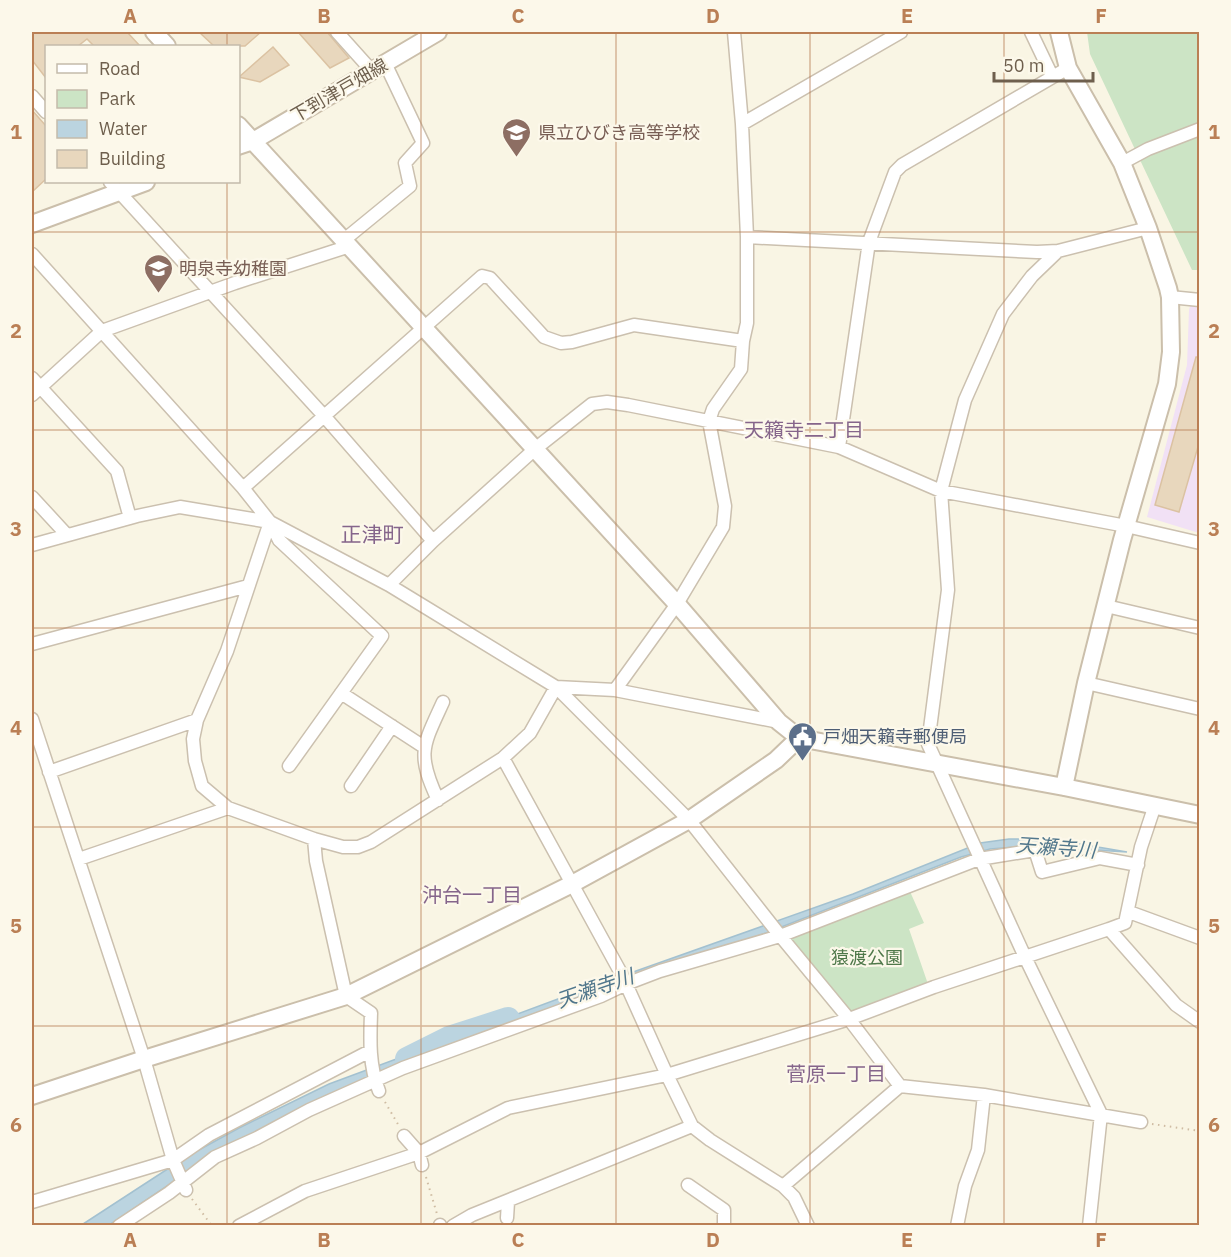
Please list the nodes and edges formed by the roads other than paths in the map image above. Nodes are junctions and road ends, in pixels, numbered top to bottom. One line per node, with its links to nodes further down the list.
1 (154, 32): 8 (street)
2 (337, 32): 9 (street)
3 (438, 32): 9 (street, 下到津戸畑線)
4 (734, 32): 14 (street)
5 (901, 32): 14 (street)
6 (1031, 32): 11 (street)
7 (1059, 32): 10 (street)
8 (166, 45)
9 (378, 67): 16 (street, 下到津戸畑線); 24 (street)
10 (1068, 68): 11 (street); 17 (street)
11 (1052, 76): 23 (street)
12 (32, 96): 13 (street)
13 (45, 111)
14 (742, 124): 22 (street)
15 (1200, 129): 17 (street)
16 (246, 143): 24 (street)
17 (1122, 163): 21 (street)
18 (140, 183): 19 (street)
19 (115, 187): 20 (street); 27 (street)
20 (32, 224)
21 (1148, 228): 25 (street); 28 (street)
22 (747, 237): 23 (street); 32 (street)
23 (869, 242): 25 (street); 36 (street)
24 (347, 243): 27 (street); 30 (street)
25 (1058, 251): 39 (street)
26 (32, 254): 31 (street)
27 (211, 293): 31 (street); 34 (street)
28 (1170, 297): 29 (street); 43 (street)
29 (1200, 300)
30 (424, 327): 32 (street); 34 (street); 37 (street)
31 (102, 331): 33 (street); 38 (street)
32 (742, 340): 35 (street)
33 (34, 387): 41 (street)
34 (325, 417): 38 (street); 45 (street)
35 (708, 421): 36 (street); 37 (street); 50 (street)
36 (839, 447): 39 (street)
37 (535, 449): 45 (street); 50 (street)
38 (243, 488): 42 (street)
39 (941, 491): 43 (street); 67 (street)
40 (32, 497): 44 (street)
41 (130, 518): 42 (street); 44 (street)
42 (270, 522): 48 (street); 49 (street); 57 (street)
43 (1126, 526): 46 (street); 51 (street)
44 (67, 535): 47 (street)
45 (433, 541): 48 (street)
46 (1200, 543)
47 (32, 545)
48 (389, 585): 55 (street)
49 (248, 586): 53 (street); 61 (street)
50 (677, 604): 56 (street); 62 (street)
51 (1106, 606): 52 (street); 54 (street)
52 (1200, 628)
53 (32, 644)
54 (1086, 683): 59 (street); 71 (street)
55 (556, 687): 56 (street); 66 (street); 76 (street)
56 (615, 690): 62 (street)
57 (341, 693): 63 (street); 68 (street)
58 (443, 702): 65 (street)
59 (1200, 709)
60 (32, 719): 69 (street)
61 (197, 720): 69 (street); 74 (street)
62 (779, 722): 64 (street)
63 (392, 726): 65 (street); 70 (street)
64 (799, 738): 67 (street); 76 (street)
65 (424, 747): 72 (street)
66 (503, 758): 72 (street); 81 (street)
67 (937, 764): 71 (street); 78 (street)
68 (289, 766)
69 (50, 772): 79 (street)
70 (351, 786)
71 (1064, 787): 73 (street)
72 (438, 800): 77 (street)
73 (1155, 805): 75 (street); 80 (street)
74 (228, 808): 77 (street); 79 (street)
75 (1200, 815)
76 (689, 820): 81 (street); 84 (street)
77 (314, 839): 88 (street)
78 (978, 858): 80 (street); 84 (street); 86 (street)
79 (79, 859): 92 (street)
80 (1138, 865): 82 (street)
81 (572, 884): 87 (street); 88 (street)
82 (1129, 912): 83 (street); 85 (street)
83 (1109, 929): 86 (street); 90 (street)
84 (779, 935): 87 (street); 89 (street)
85 (1200, 938)
86 (1024, 957): 89 (street); 98 (street)
87 (624, 979): 93 (street); 94 (street)
88 (346, 996): 91 (street); 92 (street)
89 (849, 1019): 93 (street); 95 (street)
90 (1200, 1022)
91 (370, 1051): 94 (street); 103 (street)
92 (144, 1059): 97 (street); 103 (street)
93 (667, 1075): 100 (street); 102 (street)
94 (377, 1086): 105 (street)
95 (900, 1086): 96 (street); 106 (street)
96 (984, 1095): 98 (street); 115 (street)
97 (32, 1096)
98 (1101, 1114): 99 (street); 116 (street)
99 (1141, 1122)
100 (692, 1126): 106 (street); 108 (street)
101 (404, 1136): 102 (street)
102 (421, 1159): 111 (street)
103 (173, 1161): 105 (street); 107 (street)
104 (688, 1185): 113 (street)
105 (184, 1186): 110 (street)
106 (783, 1186): 114 (street)
107 (32, 1202)
108 (508, 1202): 109 (street); 112 (street)
109 (507, 1218)
110 (119, 1226)
111 (239, 1226)
112 (453, 1226)
113 (724, 1226)
114 (808, 1226)
115 (957, 1226)
116 (1089, 1226)

